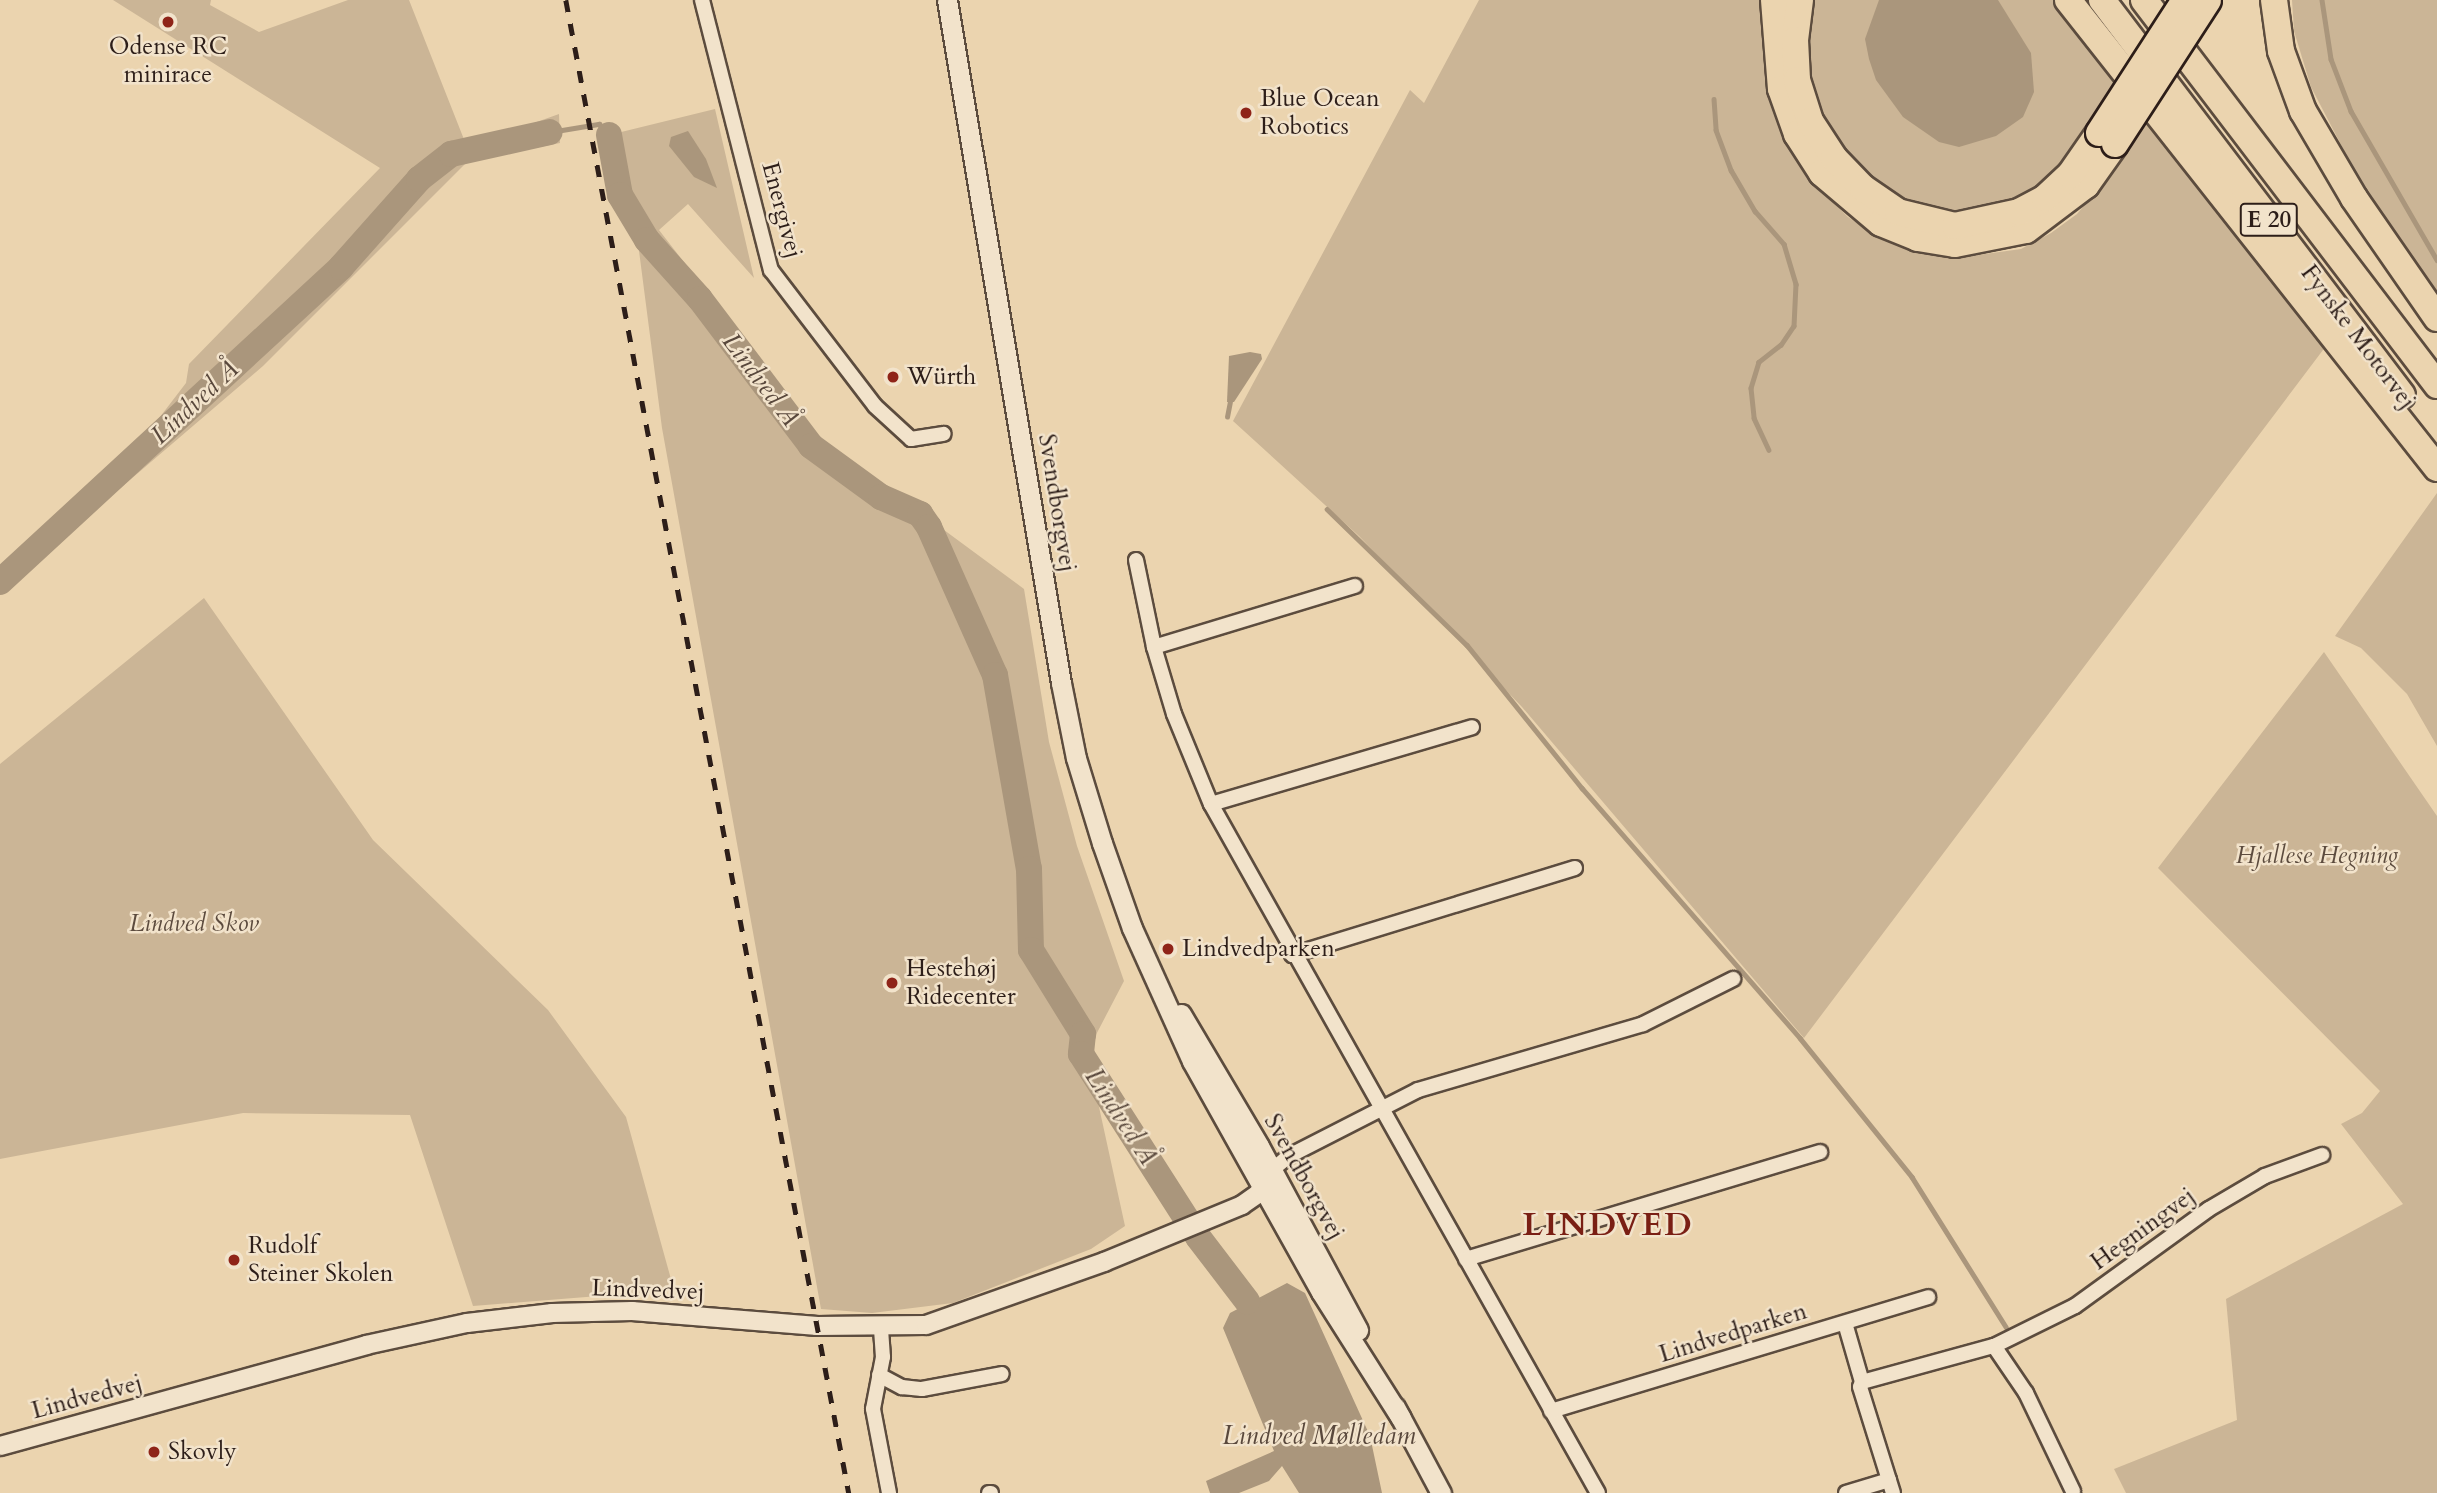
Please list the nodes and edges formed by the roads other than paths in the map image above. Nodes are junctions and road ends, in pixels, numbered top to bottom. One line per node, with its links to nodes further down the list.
1 (702, 0): 16 (street, Energivej)
2 (947, 0): 12 (main road, Svendborgvej)
3 (956, 0): 12 (main road, Svendborgvej)
4 (1774, 0): 13 (highway)
5 (1800, 0): 13 (highway)
6 (2068, 0): 18 (highway)
7 (2102, 0): 17 (highway, Fynske Motorvej / E 20)
8 (2144, 0): 15 (highway, Fynske Motorvej / E 20)
9 (2185, 0): 13 (highway, bridge)
10 (2207, 0): 13 (highway, bridge)
11 (2274, 0): 14 (highway)
12 (956, 36): 30 (main road, Svendborgvej)
13 (2107, 139)
14 (2437, 318)
15 (2437, 385)
16 (944, 434)
17 (2437, 439)
18 (2437, 468)
19 (1136, 560): 21 (street)
20 (1355, 586): 21 (street)
21 (1154, 647): 23 (street)
22 (1472, 727): 23 (street)
23 (1211, 804): 25 (street)
24 (1575, 868): 25 (street)
25 (1292, 955): 27 (street)
26 (1733, 979): 27 (street)
27 (1378, 1109): 30 (street); 31 (street)
28 (1820, 1152): 31 (street)
29 (2322, 1155): 35 (street, Hegningvej)
30 (1267, 1180): 34 (street, Lindvedvej); 44 (main road, Svendborgvej)
31 (1466, 1259): 39 (street)
32 (1928, 1297): 33 (street, Lindvedparken)
33 (1845, 1323): 38 (street); 39 (street, Lindvedparken)
34 (881, 1329): 37 (street); 40 (street, Lindvedvej)
35 (1994, 1346): 38 (street, Hegningvej); 42 (street)
36 (1002, 1374): 37 (street)
37 (879, 1375): 43 (street)
38 (1862, 1382): 41 (street)
39 (1551, 1411): 45 (street)
40 (0, 1446)
41 (1891, 1487): 46 (street)
42 (2073, 1491)
43 (889, 1493)
44 (1441, 1493)
45 (1598, 1493)
46 (1846, 1493)

